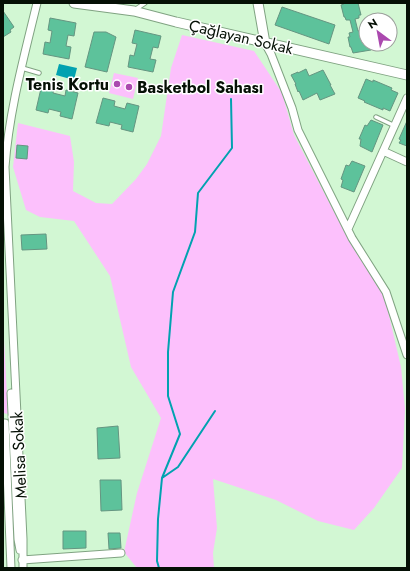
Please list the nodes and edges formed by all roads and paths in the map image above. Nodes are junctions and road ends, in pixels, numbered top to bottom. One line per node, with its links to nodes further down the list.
1 (38, 3): 7 (street, Melisa Sokak)
2 (74, 3): 5 (street, Çağlayan Sokak)
3 (145, 3): 5 (lane)
4 (258, 3): 6 (street)
5 (134, 11): 6 (street, Çağlayan Sokak)
6 (265, 43): 9 (street, Çağlayan Sokak); 16 (street)
7 (22, 68): 8 (lane); 15 (street, Melisa Sokak)
8 (39, 73)
9 (407, 76)
10 (407, 98): 12 (street)
11 (376, 117): 12 (lane)
12 (395, 126): 13 (street)
13 (383, 151): 14 (street); 16 (street)
14 (407, 162)
15 (4, 167): 20 (street, Melisa Sokak)
16 (348, 229): 17 (street)
17 (407, 355)
18 (3, 422): 21 (street)
19 (121, 553): 20 (street)
20 (22, 560): 22 (street, Melisa Sokak)
21 (10, 568)
22 (23, 568)

